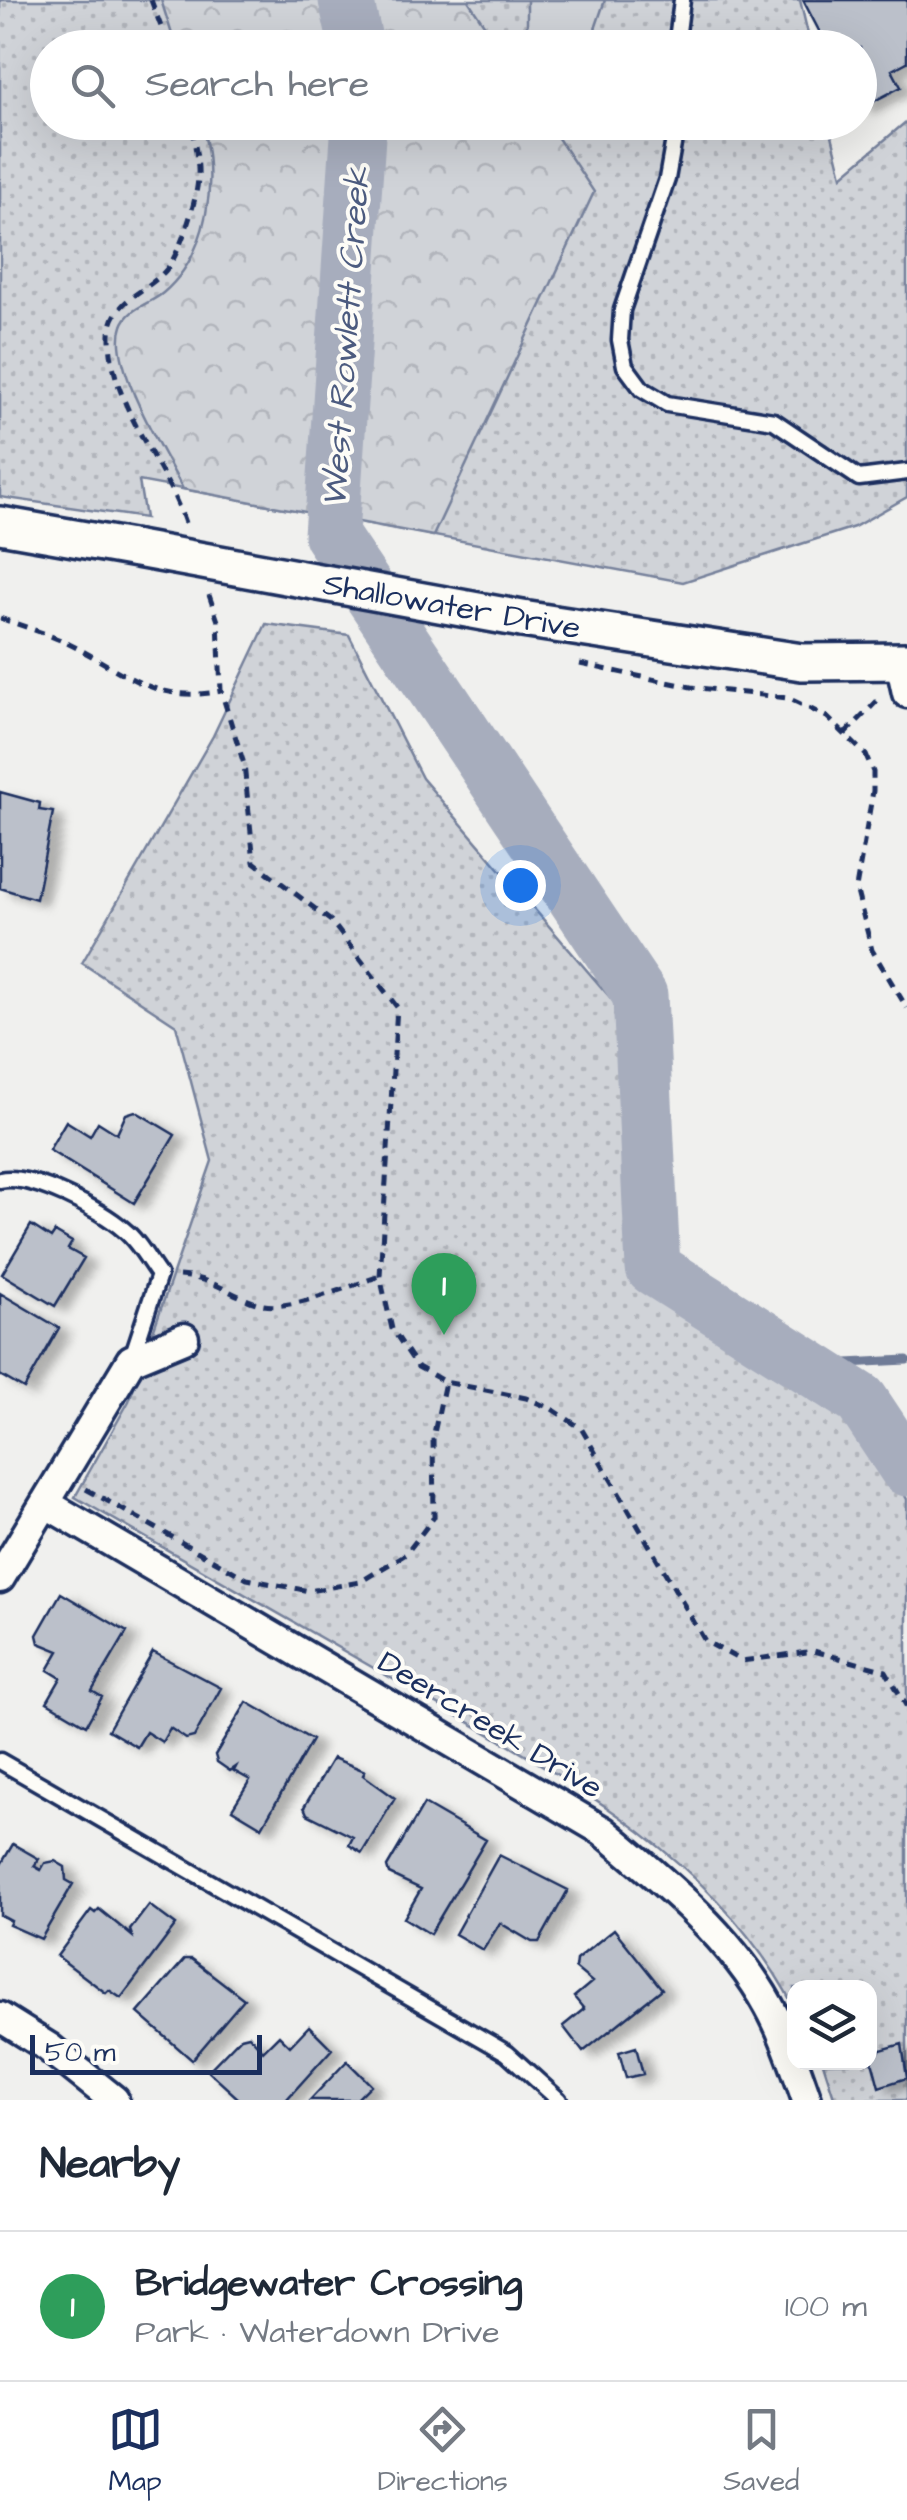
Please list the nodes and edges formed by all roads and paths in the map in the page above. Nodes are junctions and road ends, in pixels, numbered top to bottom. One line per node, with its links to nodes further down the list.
1 (151, 0): 3 (path)
2 (682, 0): 4 (lane)
3 (162, 30)
4 (678, 30)
5 (194, 140): 9 (path)
6 (673, 140): 7 (lane)
7 (907, 472)
8 (0, 525): 13 (street, Shallowater Drive, bridge)
9 (189, 534)
10 (206, 586): 14 (path)
11 (0, 618): 14 (path)
12 (579, 664): 15 (path)
13 (905, 674): 15 (path)
14 (222, 691): 19 (path)
15 (846, 734): 16 (path)
16 (907, 1008)
17 (0, 1180): 18 (lane)
18 (159, 1274): 19 (path); 21 (lane)
19 (380, 1276): 22 (path)
20 (184, 1338): 21 (street)
21 (131, 1360): 23 (street)
22 (445, 1382): 23 (path); 26 (path)
23 (62, 1476): 24 (street)
24 (45, 1503): 25 (street); 31 (street, Deercreek Drive)
25 (0, 1578)
26 (907, 1708)
27 (0, 1762): 30 (lane)
28 (0, 2017): 29 (street)
29 (114, 2100)
30 (559, 2100)
31 (807, 2100)

